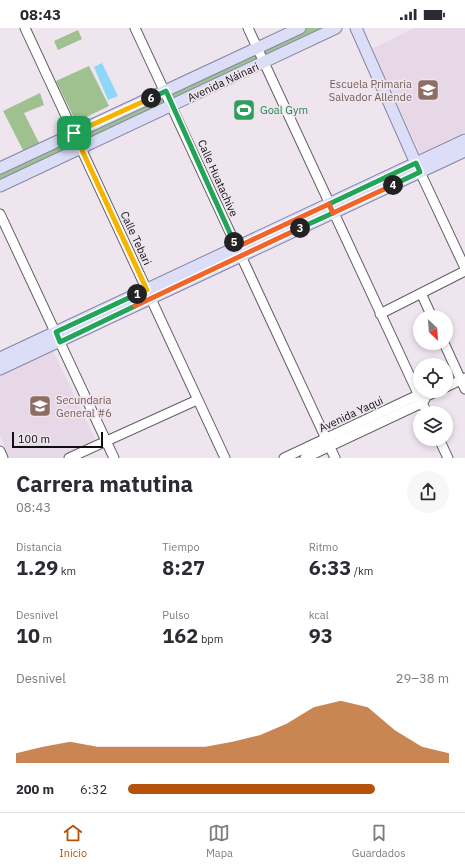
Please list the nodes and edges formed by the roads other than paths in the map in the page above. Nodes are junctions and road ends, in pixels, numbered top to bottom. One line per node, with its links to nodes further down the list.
1 (25, 28): 11 (street, Calle Tebari)
2 (135, 28): 9 (street, Calle Huatachive)
3 (248, 28): 7 (street)
4 (300, 28): 7 (main road, Avenida Náinari)
5 (336, 28): 8 (main road, Avenida Náinari)
6 (356, 28): 15 (main road)
7 (257, 48): 8 (street); 9 (main road, Avenida Náinari)
8 (264, 62): 10 (main road, Avenida Náinari); 18 (street)
9 (166, 91): 10 (street, Calle Huatachive); 11 (main road, Avenida Náinari)
10 (172, 105): 13 (main road, Avenida Náinari); 20 (street, Calle Huatachive)
11 (74, 133): 13 (street, Calle Tebari); 16 (main road, Avenida Náinari)
12 (465, 140): 15 (main road)
13 (81, 148): 17 (main road, Avenida Náinari); 24 (street, Calle Tebari)
14 (464, 155): 15 (main road)
15 (418, 167): 18 (main road); 21 (street)
16 (0, 168)
17 (0, 186)
18 (331, 208): 20 (main road); 26 (street)
19 (0, 214): 27 (street)
20 (239, 252): 24 (main road); 38 (street, Calle Huatachive)
21 (465, 268)
22 (465, 271): 23 (street)
23 (421, 293): 25 (street); 26 (street)
24 (149, 294): 27 (main road); 35 (street, Calle Tebari)
25 (429, 310)
26 (380, 314): 34 (street)
27 (58, 337): 29 (main road); 30 (main road); 37 (street)
28 (448, 350): 31 (street)
29 (0, 358)
30 (0, 369)
31 (463, 379): 32 (street); 33 (street)
32 (453, 384)
33 (465, 389)
34 (420, 399): 36 (street); 38 (street, Avenida Yaqui)
35 (197, 400): 37 (street); 44 (street, Calle Tebari)
36 (424, 406)
37 (106, 441): 42 (street); 43 (street)
38 (328, 442): 45 (street, Avenida Yaqui); 46 (street, Avenida Yaqui); 47 (street, Calle Huatachive)
39 (442, 446): 48 (street)
40 (0, 451): 41 (street)
41 (3, 458)
42 (69, 458)
43 (114, 458)
44 (225, 458)
45 (284, 458)
46 (305, 458)
47 (336, 458)
48 (448, 458)

